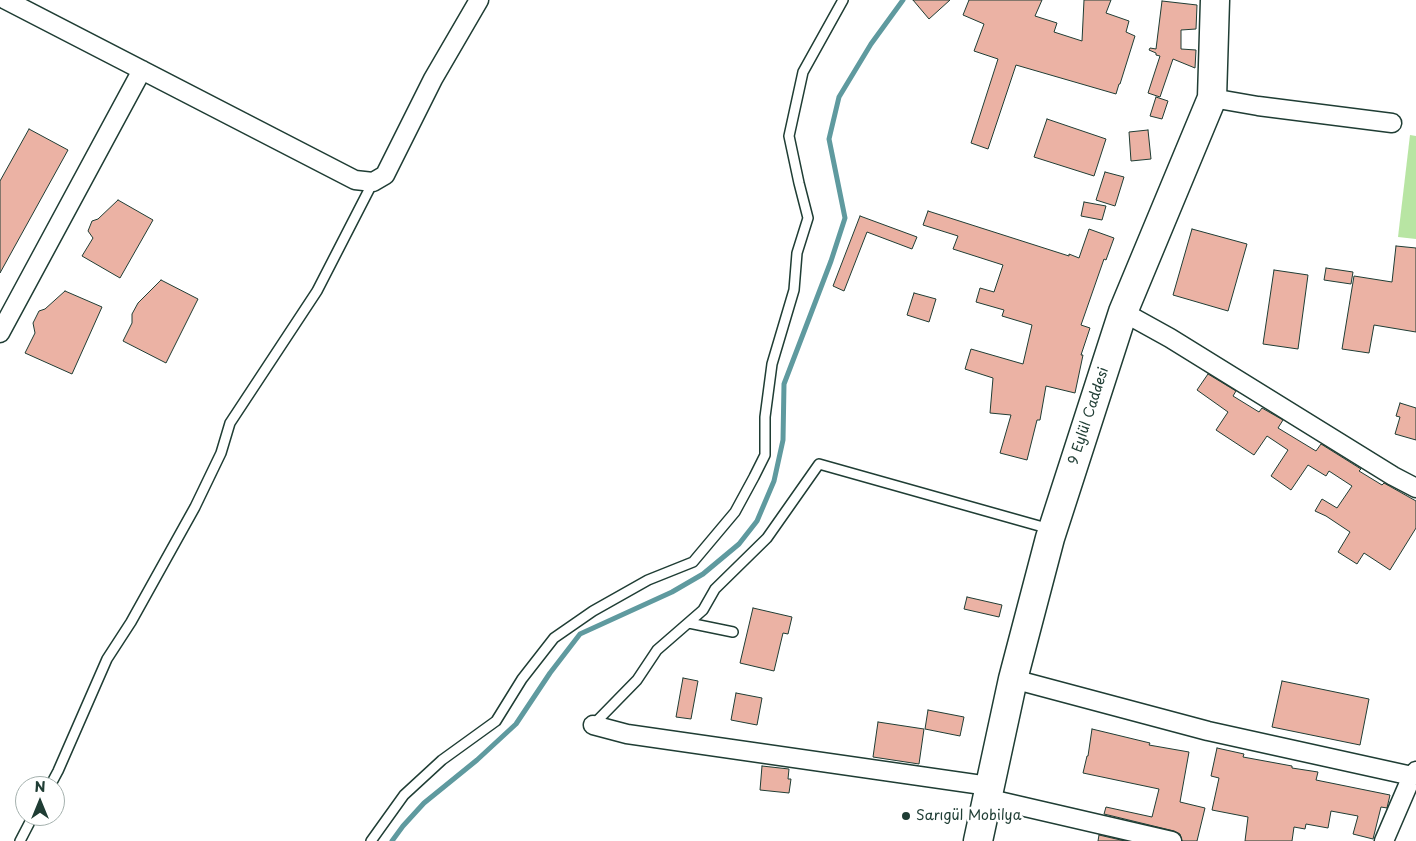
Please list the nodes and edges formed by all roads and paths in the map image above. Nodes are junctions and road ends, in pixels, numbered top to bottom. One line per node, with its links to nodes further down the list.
1 (6, 0): 5 (street)
2 (479, 0): 8 (street)
3 (843, 0): 22 (lane)
4 (1215, 0): 6 (main road, 9 Eylül Caddesi)
5 (142, 70): 8 (street); 10 (street)
6 (1212, 98): 7 (street); 9 (main road, 9 Eylül Caddesi)
7 (1392, 123)
8 (373, 182): 18 (lane)
9 (1123, 312): 11 (street); 12 (main road, 9 Eylül Caddesi)
10 (0, 333)
11 (1416, 488)
12 (1053, 530): 13 (lane); 15 (main road, 9 Eylül Caddesi)
13 (689, 623): 14 (lane); 16 (lane)
14 (733, 632)
15 (1013, 679): 17 (street); 19 (main road, 9 Eylül Caddesi)
16 (593, 725): 19 (street)
17 (1414, 773): 25 (street)
18 (55, 776)
19 (988, 792): 23 (main road, 9 Eylül Caddesi); 24 (street)
20 (28, 826): 21 (lane)
21 (20, 841)
22 (371, 841)
23 (978, 841)
24 (1172, 841)
25 (1384, 841)

